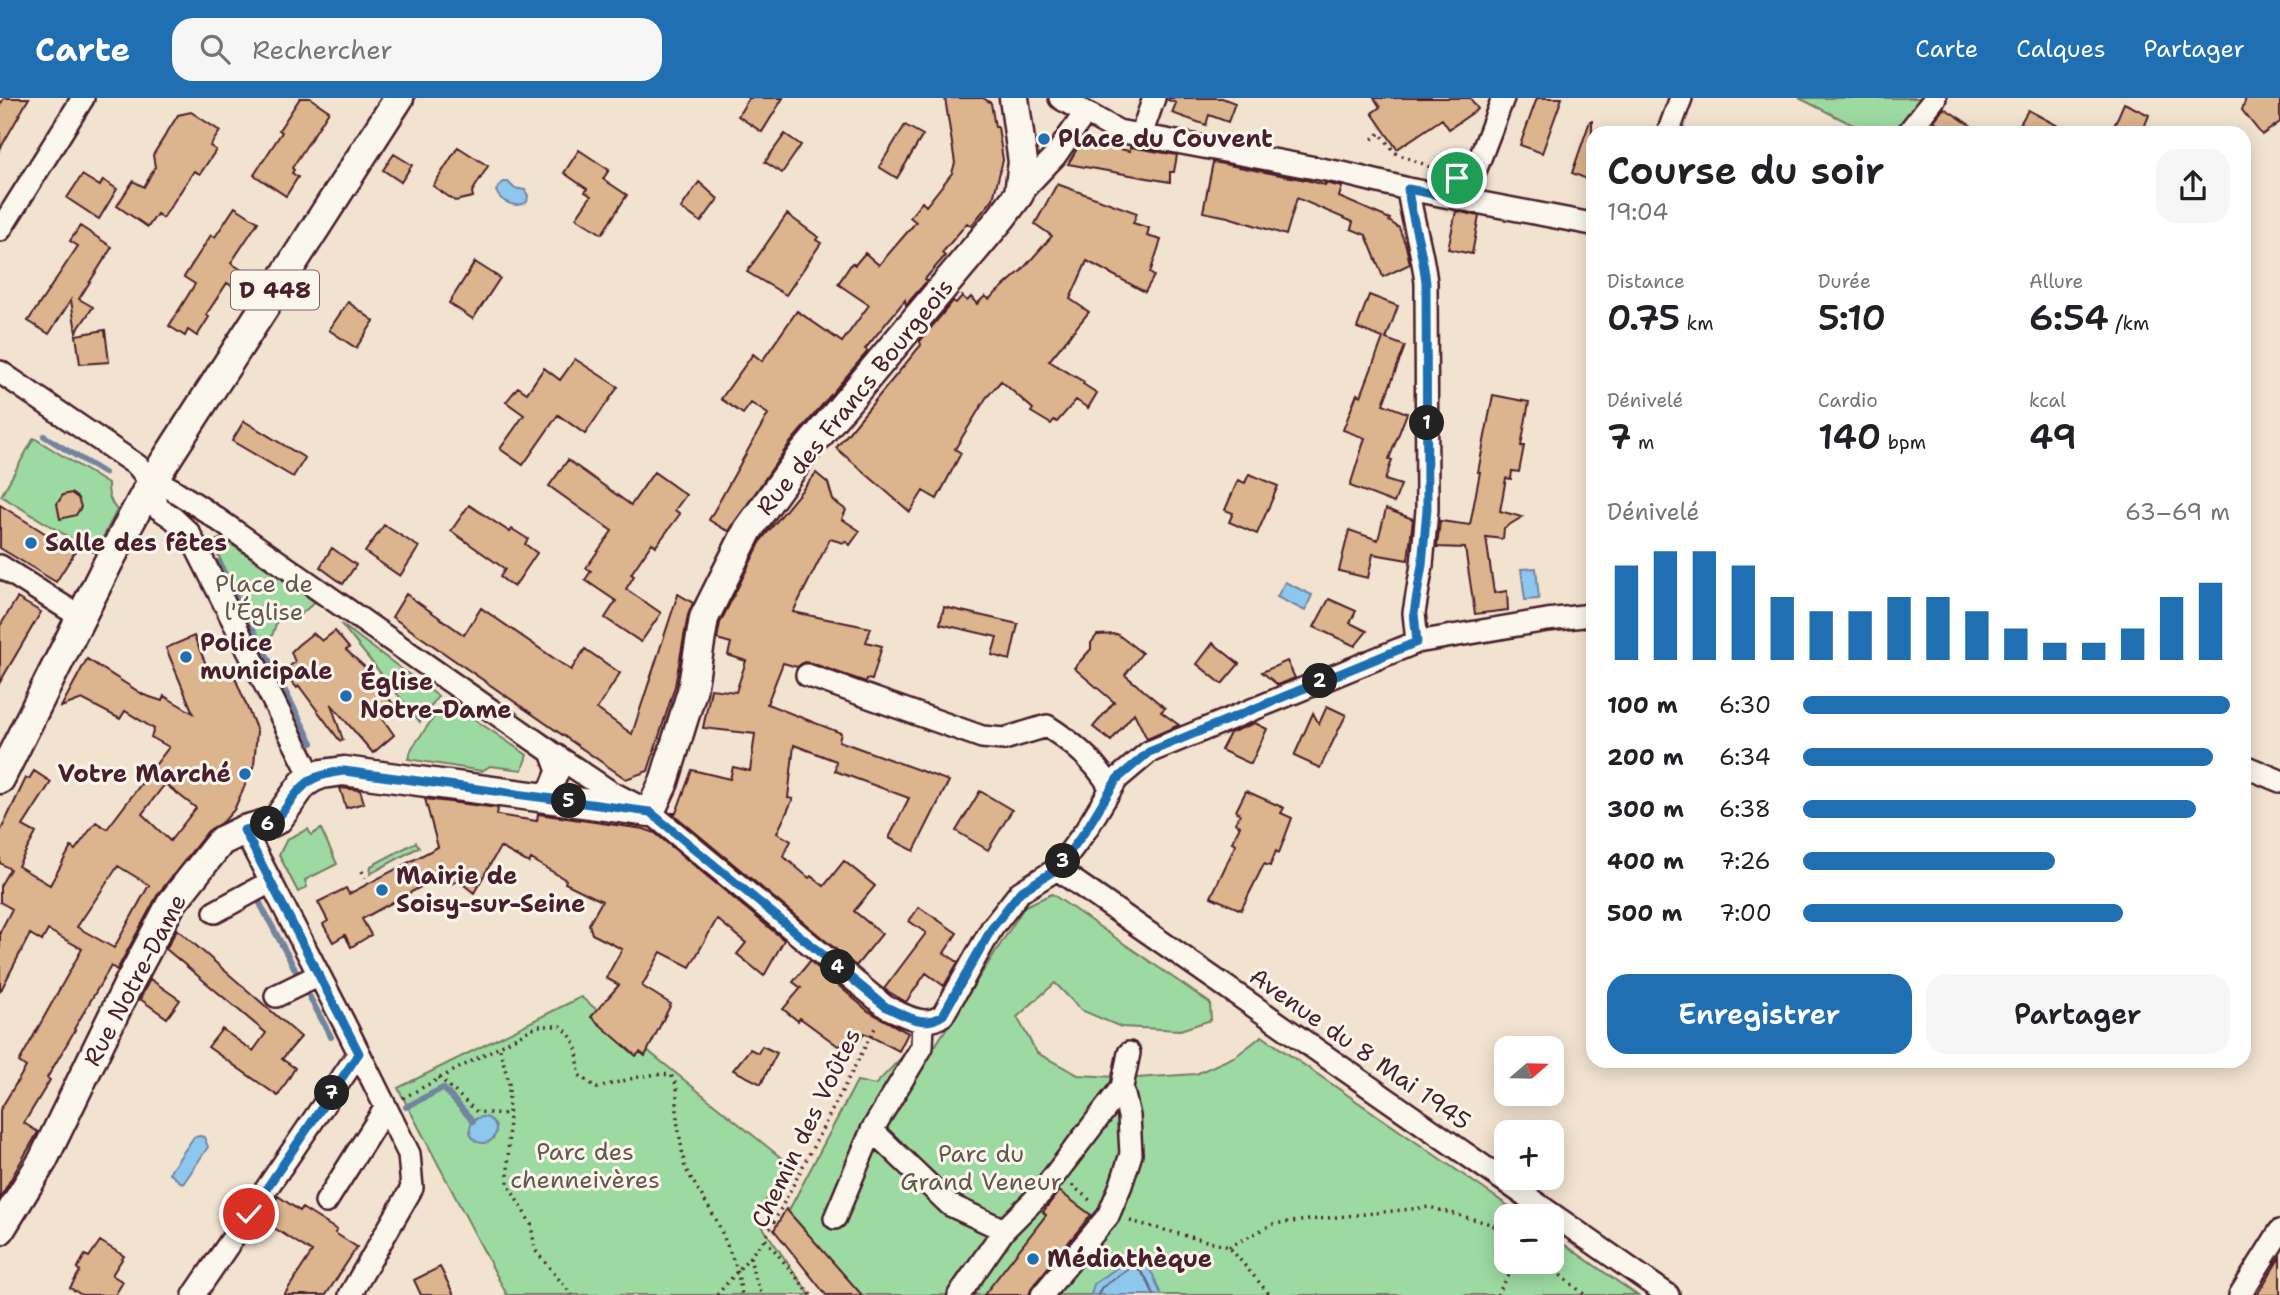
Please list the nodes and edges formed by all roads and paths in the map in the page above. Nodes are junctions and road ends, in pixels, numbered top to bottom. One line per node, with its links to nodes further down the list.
1 (83, 98): 18 (street)
2 (400, 98): 20 (main road, D 448)
3 (1014, 98): 16 (main road)
4 (1060, 98): 9 (street)
5 (1154, 98): 12 (street)
6 (1503, 98): 15 (street)
7 (1681, 98): 10 (street)
8 (1935, 98): 11 (street)
9 (1085, 113): 12 (street); 16 (street, Rue des Francs Bourgeois)
10 (1671, 126)
11 (1913, 126)
12 (1141, 135): 14 (street)
13 (1371, 139): 15 (path)
14 (1408, 189): 15 (street); 26 (street)
15 (1467, 192): 17 (street)
16 (1019, 194): 35 (main road, Rue des Francs Bourgeois)
17 (1586, 222)
18 (0, 230)
19 (0, 372): 20 (street)
20 (151, 483): 21 (street); 22 (street); 25 (main road, D 448)
21 (203, 509): 22 (street); 28 (street)
22 (190, 533): 30 (street)
23 (0, 566): 25 (street)
24 (1586, 616): 26 (street)
25 (82, 618): 31 (main road, D 448)
26 (1417, 642): 33 (street)
27 (807, 676): 33 (street)
28 (551, 752): 34 (street); 35 (street)
29 (2251, 769): 32 (street)
30 (312, 778): 34 (main road); 36 (main road, Rue Notre-Dame)
31 (0, 779)
32 (2280, 781)
33 (1111, 789): 37 (street)
34 (538, 798): 35 (main road)
35 (650, 812): 44 (street)
36 (244, 830): 40 (street); 59 (main road, Rue Notre-Dame)
37 (1057, 869): 45 (street); 80 (street, Avenue du 8 Mai 1945)
38 (362, 871): 39 (path)
39 (365, 878)
40 (270, 882): 41 (street); 42 (street)
41 (215, 912)
42 (319, 975): 43 (street); 47 (street)
43 (276, 996)
44 (886, 1007): 45 (street); 62 (path, Chemin des Voûtes)
45 (923, 1023): 53 (street)
46 (499, 1047): 49 (path); 52 (path); 65 (path)
47 (359, 1053): 51 (street); 68 (street)
48 (1129, 1053): 50 (street)
49 (439, 1077): 51 (path); 52 (path)
50 (1122, 1087): 54 (street); 56 (street)
51 (386, 1107): 55 (street); 69 (street)
52 (507, 1114): 70 (path)
53 (872, 1130): 57 (street); 60 (street)
54 (1057, 1172): 56 (path); 60 (street)
55 (326, 1202)
56 (1108, 1216): 63 (path); 76 (street)
57 (835, 1218)
58 (1494, 1226): 63 (path)
59 (0, 1230)
60 (1004, 1230): 75 (street)
61 (2280, 1231): 81 (street)
62 (765, 1239): 64 (path); 74 (path, Chemin des Voûtes)
63 (1229, 1247): 77 (path)
64 (750, 1257): 65 (path); 73 (path)
65 (737, 1269): 71 (path); 72 (path)
66 (1510, 1274): 78 (path)
67 (1559, 1274): 79 (path)
68 (194, 1295)
69 (350, 1295)
70 (572, 1295)
71 (717, 1295)
72 (742, 1295)
73 (762, 1295)
74 (811, 1295)
75 (959, 1295)
76 (1042, 1295)
77 (1270, 1295)
78 (1497, 1295)
79 (1585, 1295)
80 (1668, 1295)
81 (2240, 1295)

